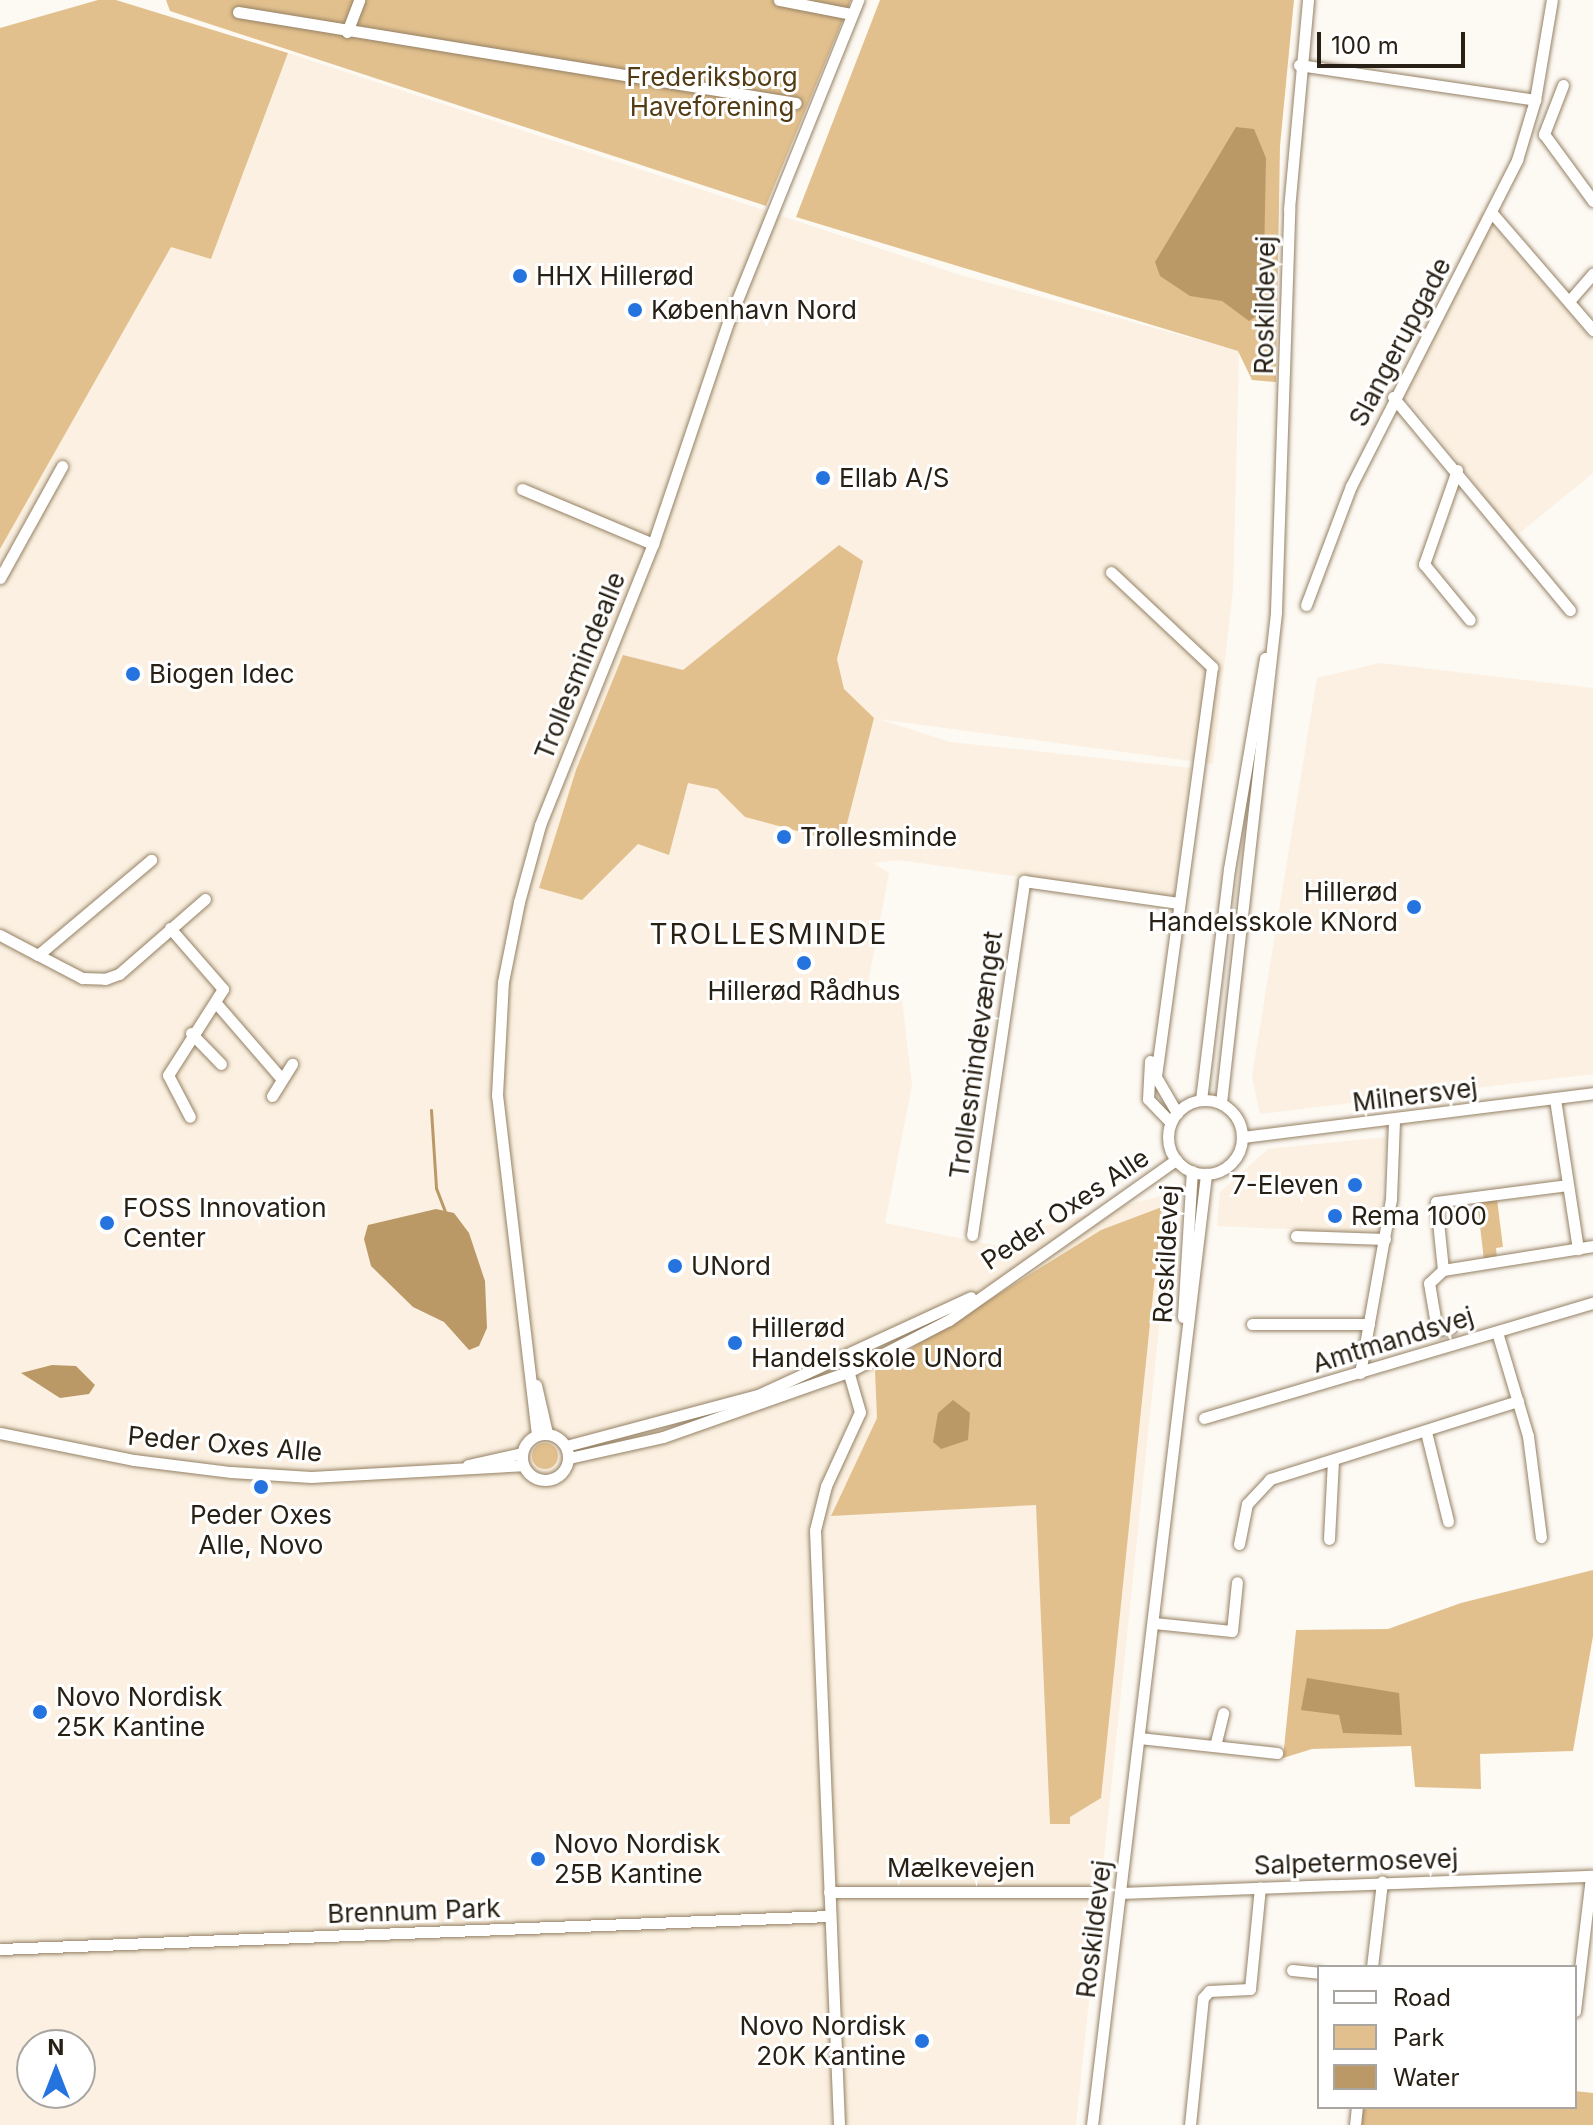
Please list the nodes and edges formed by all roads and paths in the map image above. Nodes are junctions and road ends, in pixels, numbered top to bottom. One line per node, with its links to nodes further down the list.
1 (359, 0): 8 (street)
2 (779, 0): 7 (street)
3 (858, 0): 7 (street, Trollesmindealle)
4 (1308, 0): 9 (street, Roskildevej)
5 (1552, 0): 11 (street, Slangerupgade)
6 (238, 12): 8 (street)
7 (852, 14): 22 (street, Trollesmindealle)
8 (347, 32): 12 (street)
9 (1299, 65): 11 (street); 27 (street, Roskildevej)
10 (1563, 85): 13 (street)
11 (1535, 100): 14 (street, Slangerupgade)
12 (796, 103)
13 (1593, 201)
14 (1492, 213): 16 (street); 18 (street, Slangerupgade)
15 (1593, 274): 16 (street)
16 (1570, 300): 17 (street)
17 (1593, 330)
18 (1393, 397): 20 (street); 25 (street, Slangerupgade)
19 (62, 466): 24 (street)
20 (1457, 470): 26 (street); 28 (street)
21 (522, 489): 22 (street)
22 (653, 544): 75 (street, Trollesmindealle)
23 (1111, 572): 31 (street)
24 (0, 578)
25 (1306, 605)
26 (1570, 610)
27 (1276, 611): 32 (street, Roskildevej); 33 (street, Roskildevej)
28 (1470, 620)
29 (151, 860): 36 (street)
30 (205, 899): 34 (street)
31 (1178, 903): 48 (street); 55 (street, Trollesmindevænget)
32 (1225, 904): 33 (street); 45 (street, Roskildevej)
33 (1245, 906): 46 (street, Roskildevej)
34 (170, 928): 36 (street); 37 (street)
35 (0, 935): 36 (street)
36 (38, 955)
37 (216, 1003): 38 (street); 41 (street)
38 (191, 1033): 39 (street); 47 (street)
39 (221, 1064)
40 (292, 1064): 41 (street)
41 (281, 1078): 43 (street)
42 (1593, 1093): 44 (street, Milnersvej)
43 (272, 1096)
44 (1555, 1099): 49 (street, Milnersvej); 54 (street)
45 (1201, 1100): 46 (street); 48 (street)
46 (1221, 1103): 50 (street)
47 (190, 1117)
48 (1174, 1118): 51 (street)
49 (1394, 1120): 50 (street, Milnersvej); 57 (street)
50 (1242, 1137): 53 (street)
51 (1176, 1160): 52 (street); 61 (street, Peder Oxes Alle)
52 (1192, 1171): 53 (street); 67 (street, Roskildevej)
53 (1206, 1174): 67 (street, Roskildevej)
54 (1568, 1185): 59 (street); 60 (street)
55 (972, 1235)
56 (1296, 1236): 57 (street)
57 (1385, 1239): 64 (street)
58 (1593, 1246): 59 (street)
59 (1578, 1249): 60 (street)
60 (1443, 1270): 65 (street)
61 (979, 1294): 68 (street, Peder Oxes Alle); 69 (street, Peder Oxes Alle)
62 (1593, 1303): 66 (street, Amtmandsvej)
63 (1252, 1324): 64 (street)
64 (1369, 1324): 70 (street)
65 (1451, 1328)
66 (1497, 1332): 70 (street, Amtmandsvej); 71 (street)
67 (1184, 1338): 84 (street, Roskildevej)
68 (844, 1357): 69 (street); 76 (street, Peder Oxes Alle)
69 (850, 1371): 76 (street, Peder Oxes Alle); 92 (street)
70 (1360, 1373): 72 (street, Amtmandsvej)
71 (1518, 1401): 73 (street); 80 (street)
72 (1204, 1418)
73 (1426, 1432): 78 (street); 79 (street)
74 (0, 1433): 77 (street, Peder Oxes Alle)
75 (542, 1434): 76 (street); 77 (street)
76 (568, 1452): 77 (street)
77 (523, 1459)
78 (1333, 1460): 81 (street); 82 (street)
79 (1448, 1521)
80 (1541, 1537)
81 (1329, 1539)
82 (1239, 1544)
83 (1237, 1582): 84 (street)
84 (1154, 1623): 86 (street, Roskildevej)
85 (1223, 1713): 87 (street)
86 (1139, 1738): 87 (street); 94 (street, Roskildevej)
87 (1215, 1746): 88 (street)
88 (1277, 1753)
89 (1592, 1876): 90 (street, Salpetermosevej); 100 (street)
90 (1382, 1882): 91 (street, Salpetermosevej); 97 (street)
91 (1260, 1887): 94 (street, Salpetermosevej); 103 (street)
92 (829, 1892): 93 (street, Mælkevejen); 95 (street)
93 (1093, 1892)
94 (1120, 1893): 102 (street, Roskildevej)
95 (829, 1916): 96 (street, Brennum Park); 101 (street)
96 (0, 1949)
97 (1372, 1965)
98 (1292, 1970): 99 (street)
99 (1317, 1973)
100 (1577, 1995)
101 (839, 2125)
102 (1092, 2125)
103 (1190, 2125)

